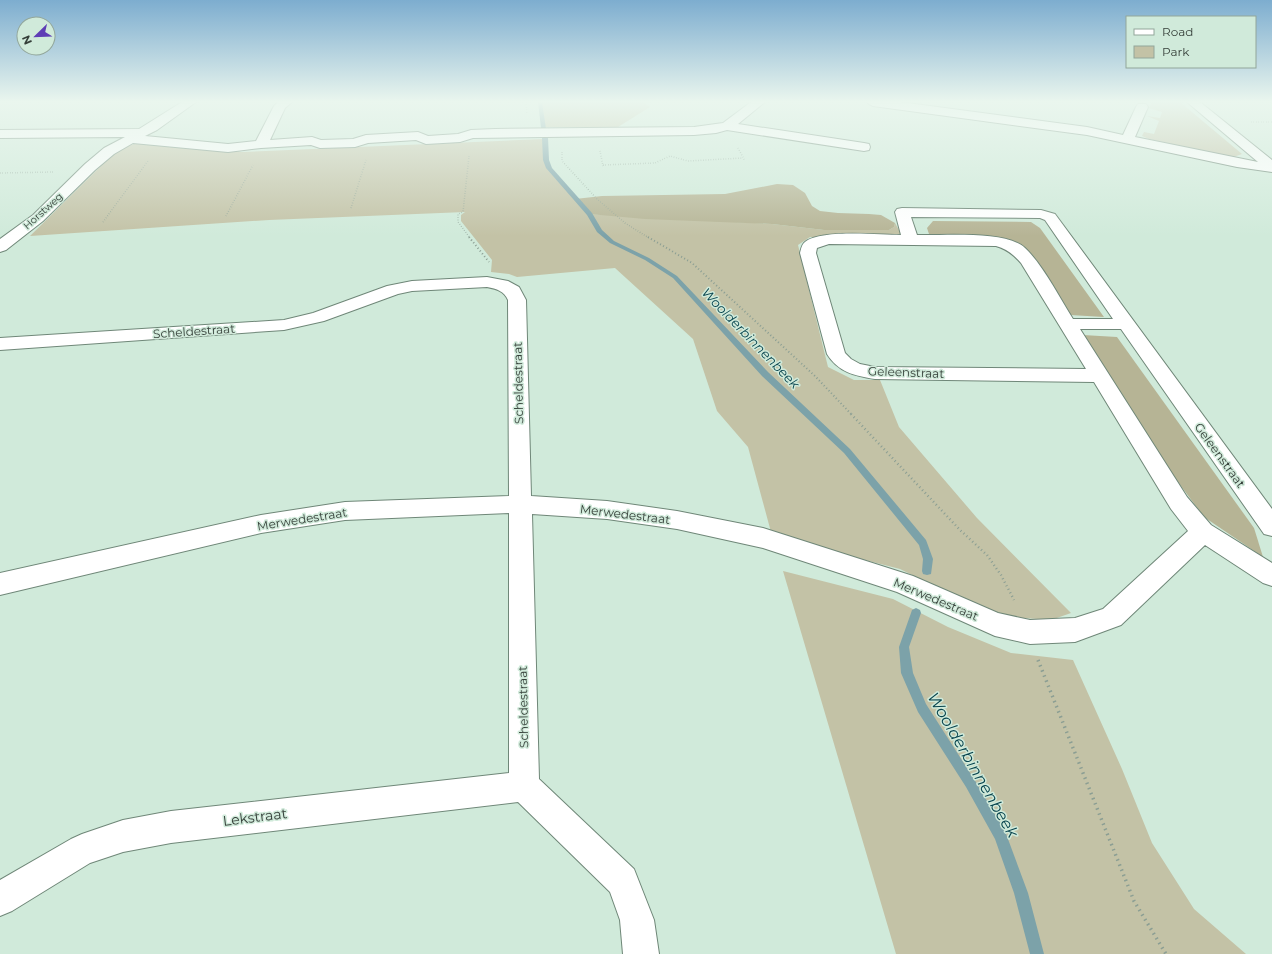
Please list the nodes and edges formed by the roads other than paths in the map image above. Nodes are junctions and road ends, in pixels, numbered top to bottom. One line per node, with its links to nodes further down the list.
1 (117, 147): 10 (street, Horstweg)
2 (217, 147): 3 (street)
3 (240, 147)
4 (861, 147): 5 (street)
5 (864, 147)
6 (1162, 147): 8 (street)
7 (1247, 147): 8 (street)
8 (1272, 167)
9 (910, 239): 11 (street, Geleenstraat); 12 (street, Geleenstraat); 14 (street, Geleenstraat)
10 (0, 247)
11 (1068, 324): 12 (street); 14 (street, Geleenstraat)
12 (1126, 324): 16 (street, Geleenstraat)
13 (0, 344): 15 (street, Scheldestraat)
14 (1100, 376): 17 (street, Geleenstraat)
15 (520, 504): 17 (street, Merwedestraat); 19 (street, Merwedestraat); 20 (street, Scheldestraat)
16 (1272, 528)
17 (1203, 532): 18 (street, Geleenstraat)
18 (1272, 576)
19 (0, 584)
20 (524, 786): 21 (street, Lekstraat); 22 (street)
21 (0, 898)
22 (641, 954)

